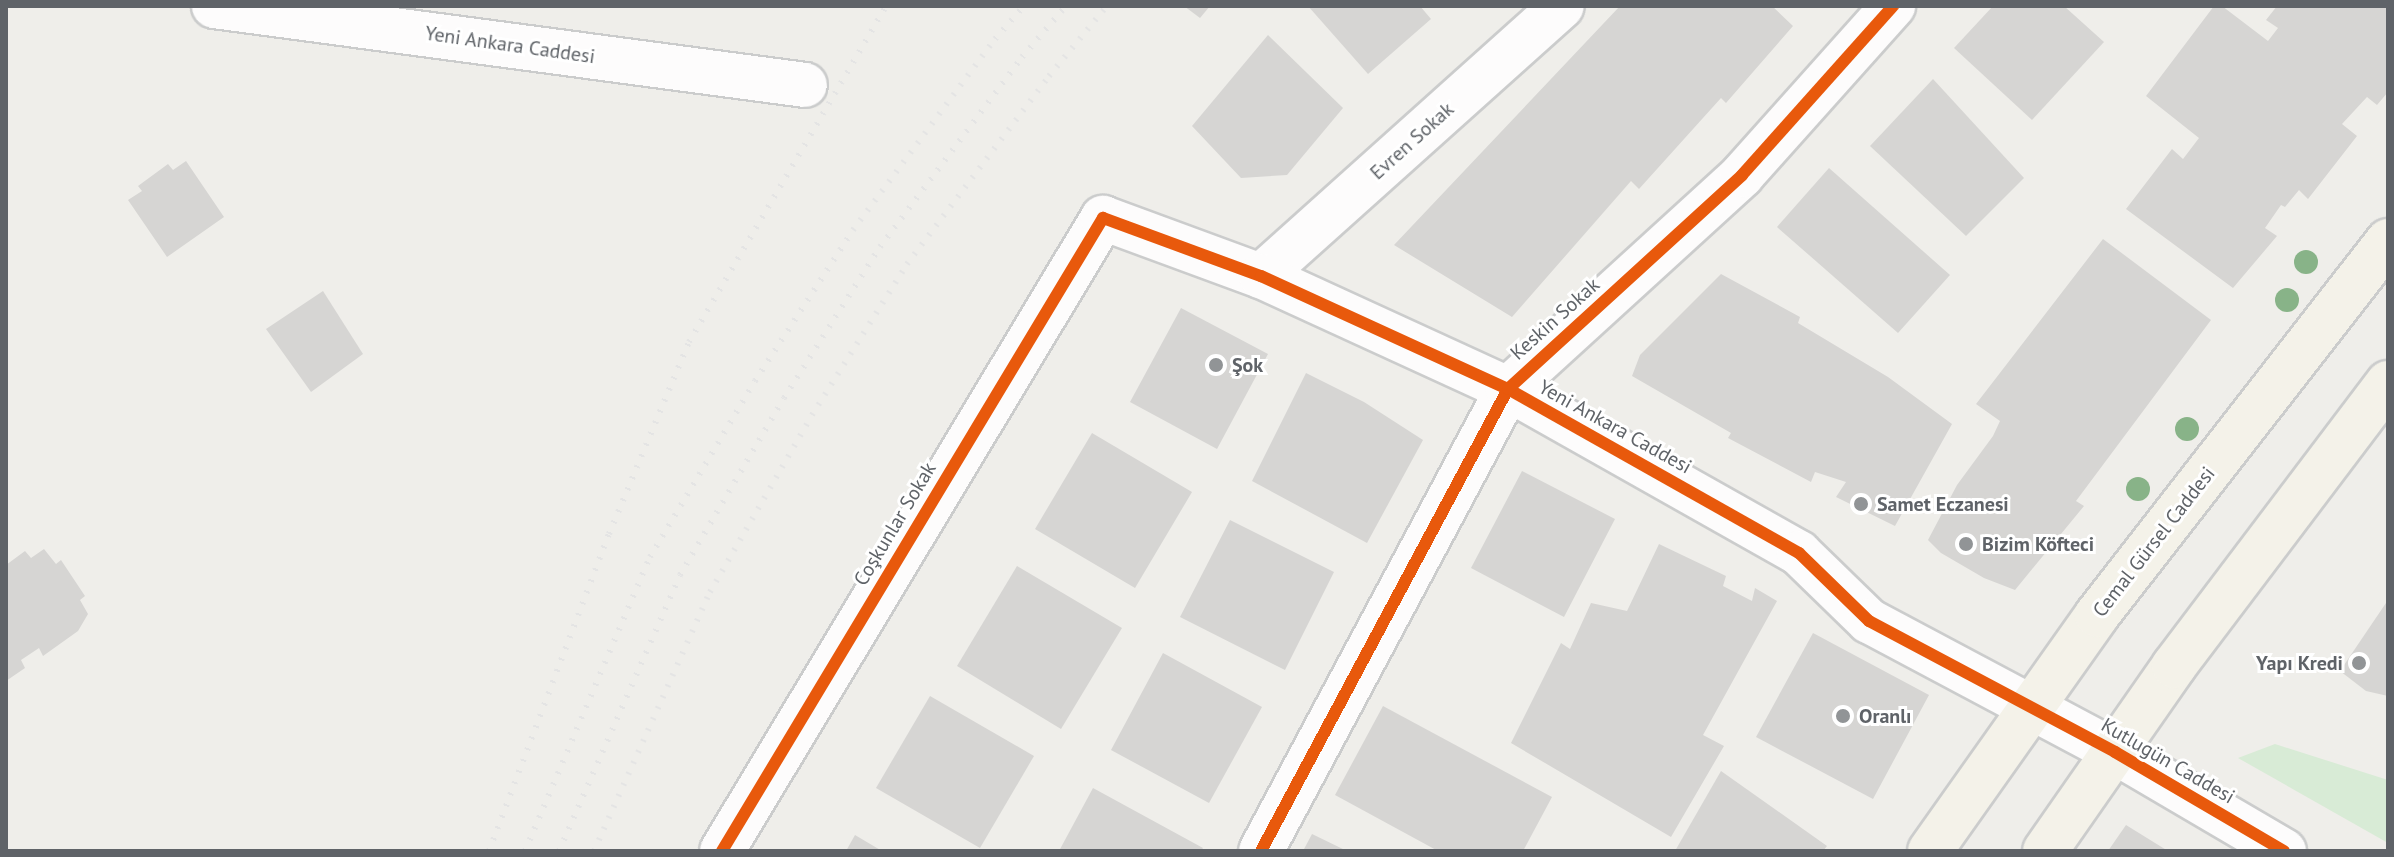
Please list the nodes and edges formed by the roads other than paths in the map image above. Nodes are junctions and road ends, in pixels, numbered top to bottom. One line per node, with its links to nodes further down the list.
1 (214, 6): 4 (street, Yeni Ankara Caddesi)
2 (1562, 6): 7 (street, Evren Sokak)
3 (1893, 6): 9 (street, Keskin Sokak)
4 (805, 85)
5 (1103, 218): 7 (street, Yeni Ankara Caddesi); 12 (street, Coşkunlar Sokak)
6 (2388, 241): 10 (main road, Cemal Gürsel Caddesi)
7 (1261, 276): 9 (street, Yeni Ankara Caddesi)
8 (2388, 383): 11 (main road)
9 (1508, 389): 10 (street, Yeni Ankara Caddesi); 13 (street, Keskin Sokak)
10 (2032, 707): 11 (street, Kutlugün Caddesi); 14 (main road, Cemal Gürsel Caddesi)
11 (2115, 752): 15 (main road); 16 (street, Kutlugün Caddesi)
12 (722, 851)
13 (1261, 851)
14 (1930, 851)
15 (2045, 851)
16 (2284, 851)

